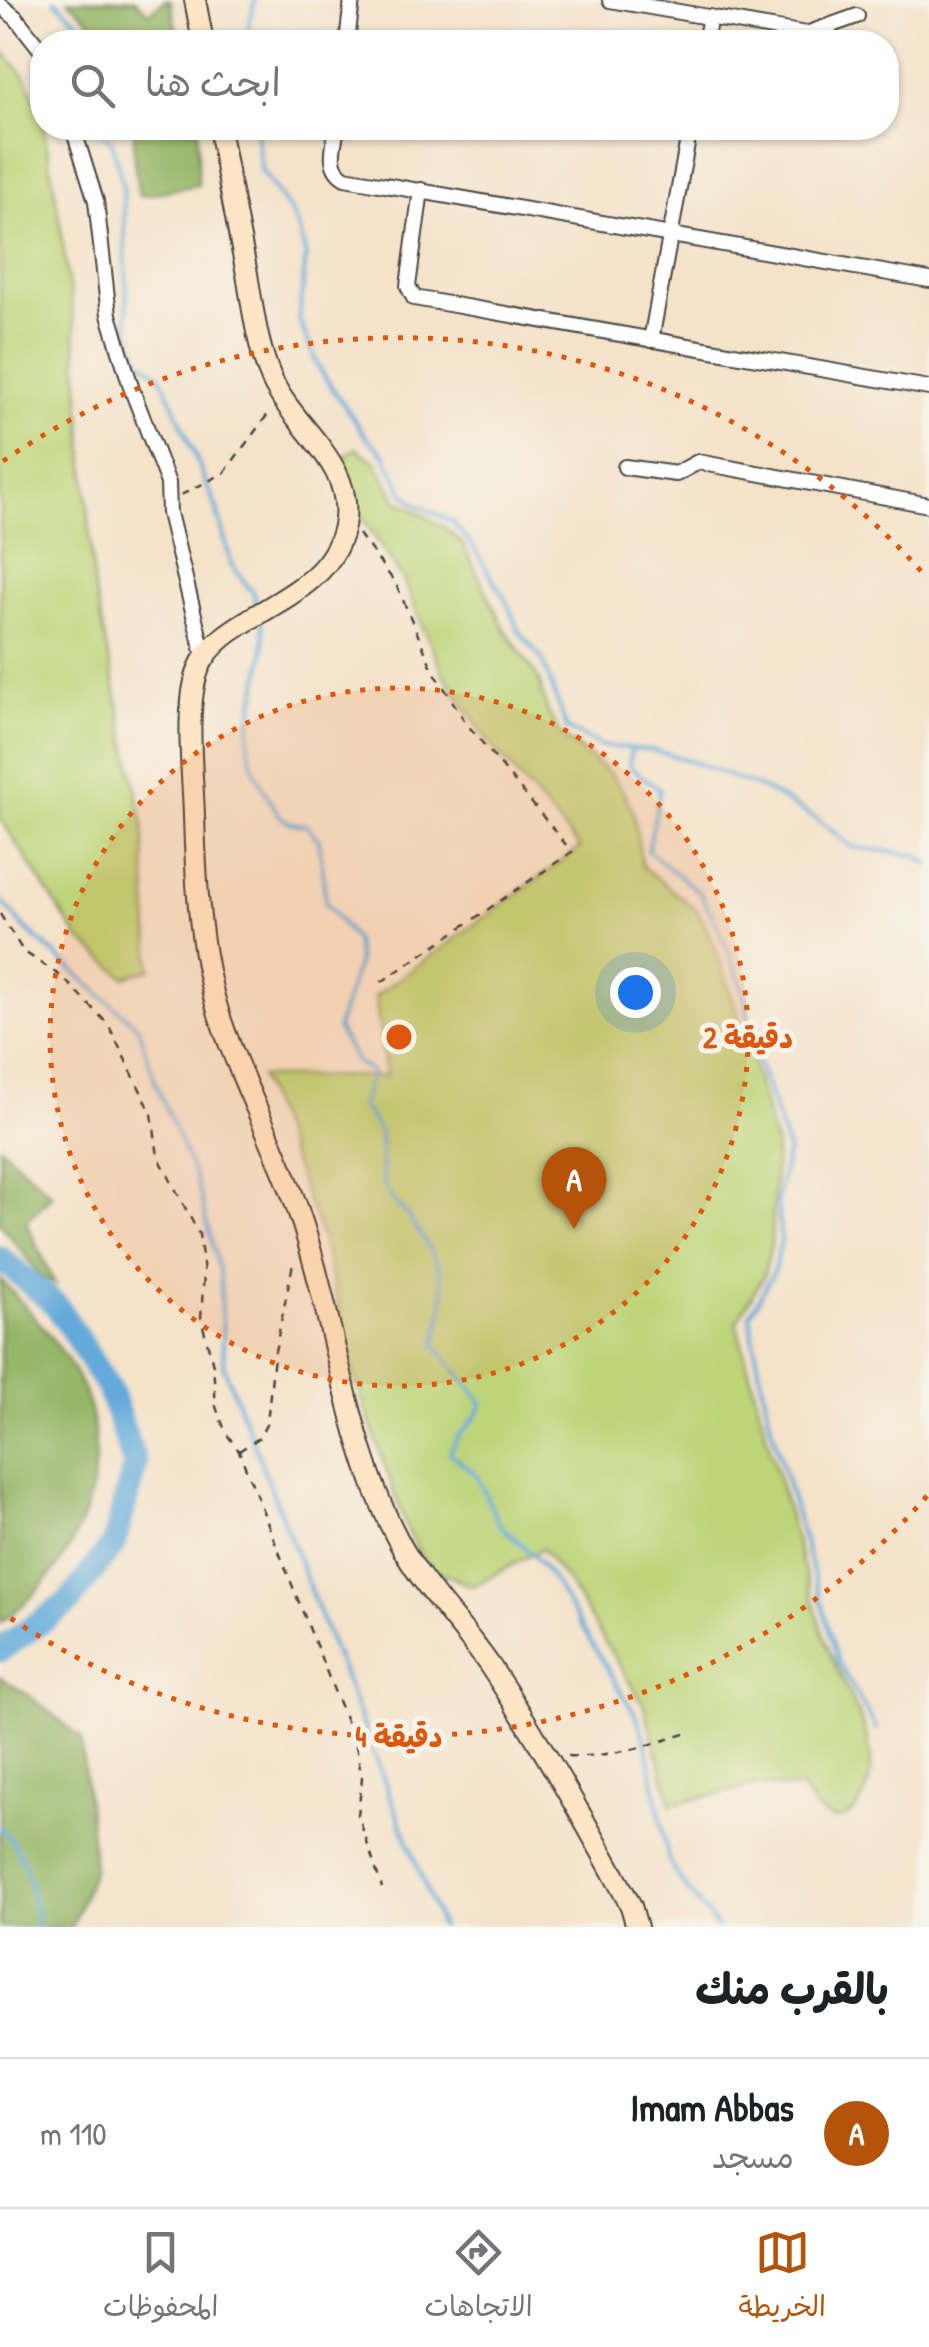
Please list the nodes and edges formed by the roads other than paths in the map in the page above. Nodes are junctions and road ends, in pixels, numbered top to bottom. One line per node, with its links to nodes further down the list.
1 (194, 0): 7 (main road)
2 (352, 0): 8 (street)
3 (610, 0): 6 (street)
4 (0, 5): 12 (street)
5 (857, 16): 11 (street)
6 (710, 17): 9 (street); 10 (street)
7 (200, 30)
8 (348, 30)
9 (707, 30)
10 (783, 30)
11 (817, 30)
12 (30, 35)
13 (77, 140): 24 (street)
14 (221, 140): 24 (main road)
15 (336, 140): 17 (street)
16 (687, 140): 18 (street)
17 (421, 190): 18 (street); 20 (street)
18 (670, 234): 19 (street); 20 (street)
19 (929, 280)
20 (652, 340): 21 (street)
21 (929, 388)
22 (624, 467): 23 (street)
23 (929, 506)
24 (205, 660): 25 (main road)
25 (637, 1927)

